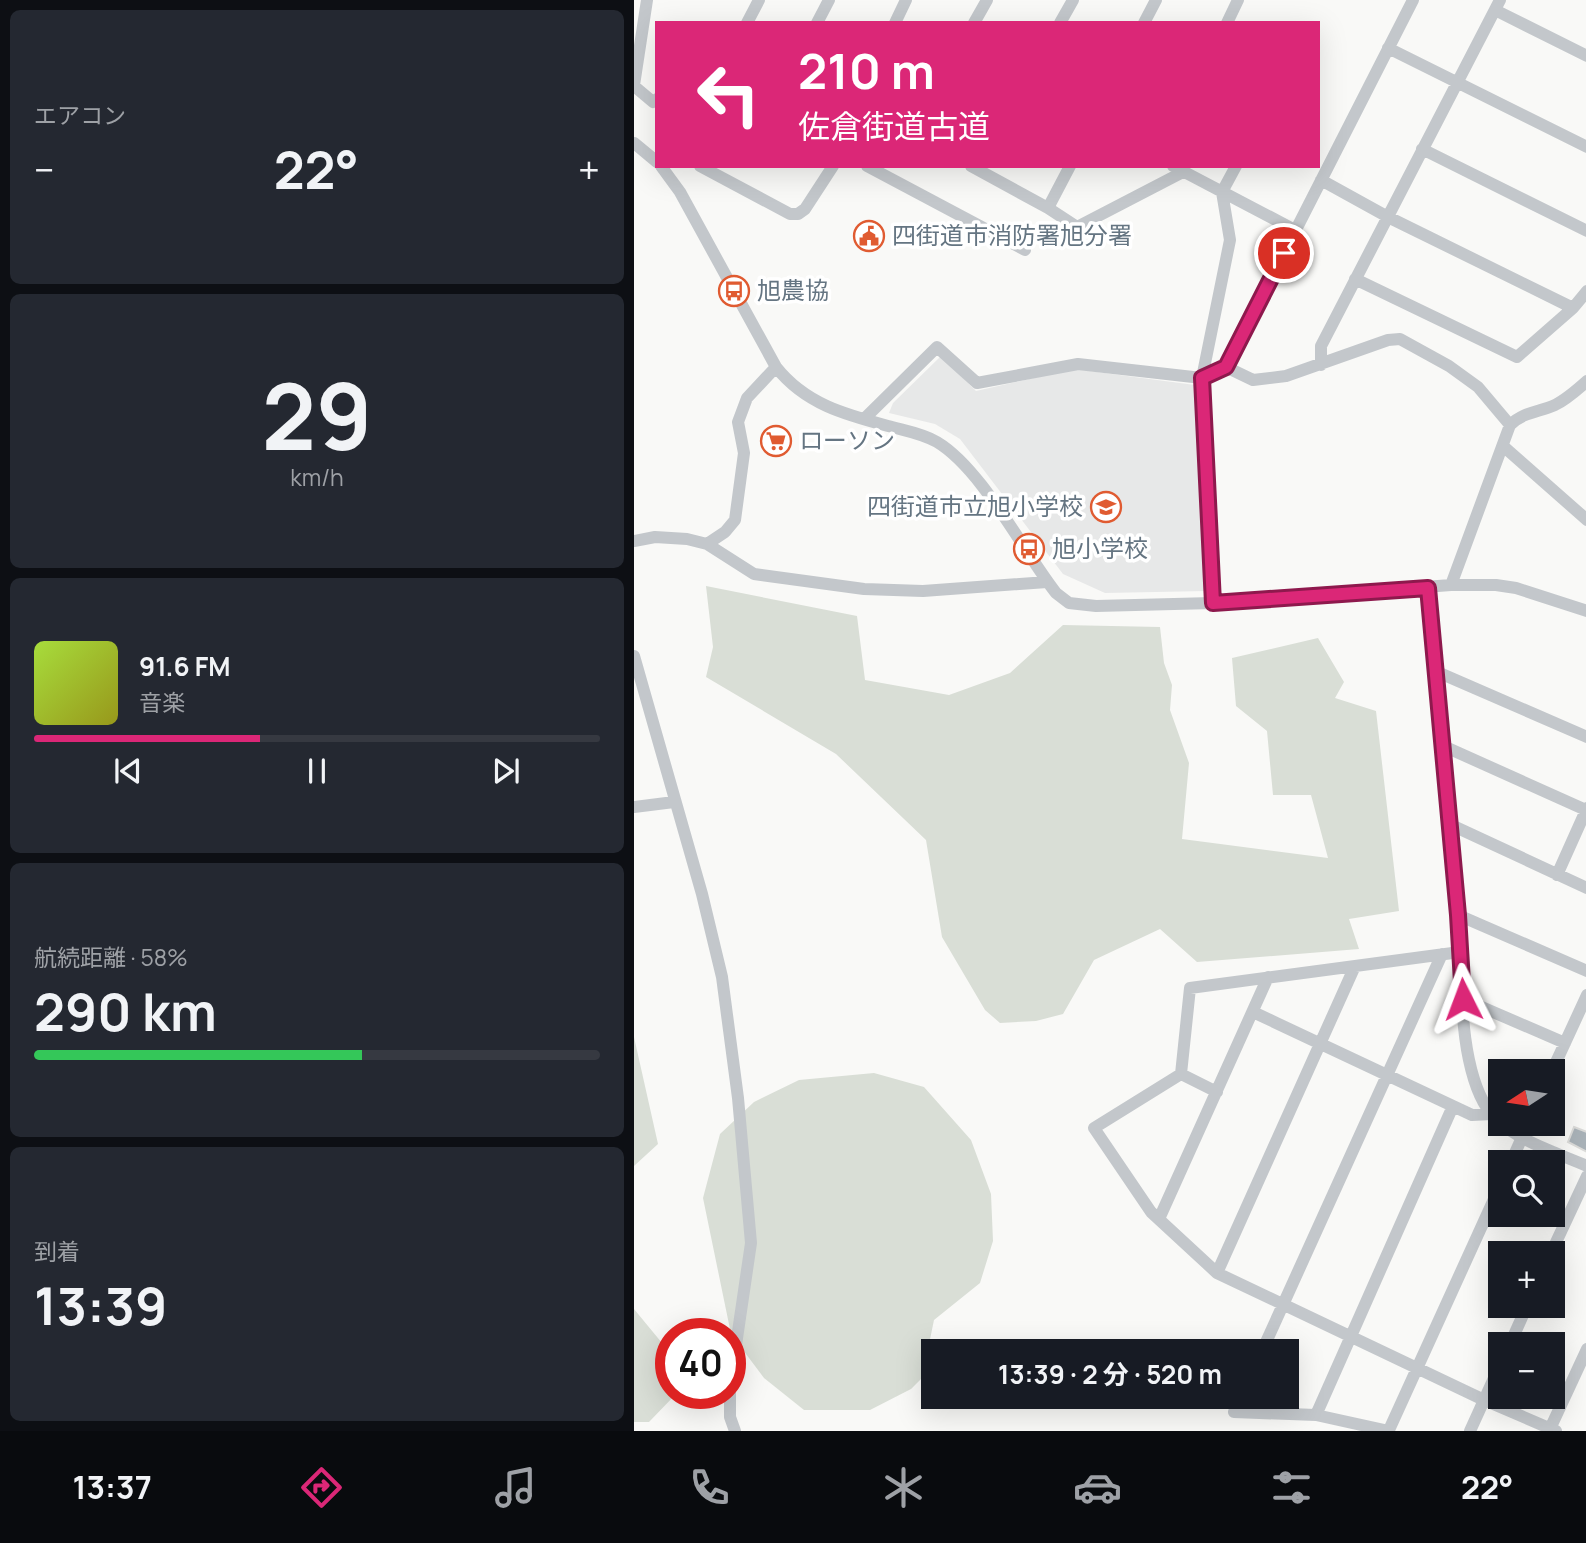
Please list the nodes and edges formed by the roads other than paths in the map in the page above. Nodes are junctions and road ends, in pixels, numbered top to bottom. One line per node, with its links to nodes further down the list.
1 (647, 0): 21 (street)
2 (759, 0): 11 (street)
3 (829, 0): 12 (street)
4 (906, 0): 13 (street)
5 (987, 0): 14 (street)
6 (1073, 0): 15 (street)
7 (1156, 0): 16 (street)
8 (1238, 0): 17 (street)
9 (1413, 0): 18 (street)
10 (1498, 5): 19 (street); 20 (street)
11 (748, 21)
12 (818, 21)
13 (896, 21)
14 (975, 21)
15 (1061, 21)
16 (1145, 21)
17 (1228, 21)
18 (1388, 48): 20 (street); 35 (street)
19 (1587, 56)
20 (1457, 83): 24 (street); 25 (street)
21 (634, 86): 22 (street)
22 (655, 100)
23 (634, 143): 26 (street)
24 (1587, 147)
25 (1422, 149): 38 (street); 40 (street)
26 (655, 160)
27 (662, 168): 46 (street)
28 (704, 168): 29 (street)
29 (832, 168)
30 (871, 168): 41 (street)
31 (978, 168): 37 (street)
32 (1069, 168): 37 (street)
33 (1236, 168): 36 (street)
34 (1178, 169): 36 (street); 37 (street)
35 (1321, 180): 38 (street); 39 (street)
36 (1223, 192): 39 (street); 48 (street)
37 (1048, 208)
38 (1388, 217): 42 (street); 44 (street)
39 (1296, 230): 47 (street)
40 (1587, 231)
41 (1025, 250)
42 (1355, 279): 44 (street); 45 (street)
43 (1587, 291): 44 (street)
44 (1573, 308)
45 (1321, 365): 47 (street); 51 (street)
46 (776, 367): 50 (street); 55 (street)
47 (1226, 367): 48 (street)
48 (1202, 378): 50 (street); 59 (street)
49 (1587, 381): 51 (street)
50 (864, 419): 56 (street)
51 (1510, 425): 52 (street)
52 (1503, 446): 53 (street); 57 (street)
53 (1587, 520)
54 (634, 541): 55 (street)
55 (707, 544): 56 (street)
56 (1047, 582): 59 (street)
57 (1451, 585): 58 (street); 60 (street)
58 (1428, 588): 59 (street); 62 (street)
59 (1213, 603)
60 (1587, 611)
61 (634, 656): 65 (street)
62 (1435, 671): 63 (street); 64 (street)
63 (1587, 737)
64 (1441, 745): 67 (street); 68 (street)
65 (674, 802): 66 (street); 98 (street)
66 (634, 807)
67 (1586, 809): 69 (street)
68 (1449, 824): 69 (street); 71 (street)
69 (1557, 875): 70 (street)
70 (1587, 888)
71 (1458, 915): 72 (street); 75 (street)
72 (1460, 952): 73 (street); 78 (street)
73 (1442, 954): 74 (street); 84 (street)
74 (1355, 966): 76 (street); 81 (street)
75 (1587, 971)
76 (1268, 977): 79 (street); 83 (street)
77 (1587, 995): 80 (street)
78 (1463, 999): 80 (street); 87 (street)
79 (1252, 1012): 81 (street); 85 (street)
80 (1565, 1043): 82 (street)
81 (1320, 1044): 84 (street); 96 (street)
82 (1558, 1059)
83 (1181, 1074): 85 (street); 94 (street)
84 (1387, 1075): 86 (street); 97 (street)
85 (1217, 1092): 94 (street)
86 (1453, 1107): 88 (street); 99 (street)
87 (1488, 1109)
88 (1488, 1114)
89 (1522, 1137): 90 (street); 91 (street)
90 (1516, 1150)
91 (1587, 1166)
92 (1587, 1176): 95 (street)
93 (1488, 1213): 102 (street)
94 (1159, 1219): 96 (street)
95 (1557, 1241)
96 (1217, 1273): 97 (street)
97 (1283, 1305): 99 (street); 100 (street)
98 (740, 1318)
99 (1351, 1337): 102 (street); 107 (street)
100 (1267, 1339)
101 (1587, 1349): 108 (street)
102 (1418, 1368): 104 (street); 110 (street)
103 (1488, 1391): 104 (street)
104 (1484, 1400): 108 (street); 111 (street)
105 (730, 1409): 109 (street)
106 (1235, 1409): 107 (street)
107 (1316, 1415): 110 (street)
108 (1552, 1430)
109 (735, 1431)
110 (1389, 1431)
111 (1470, 1431)

